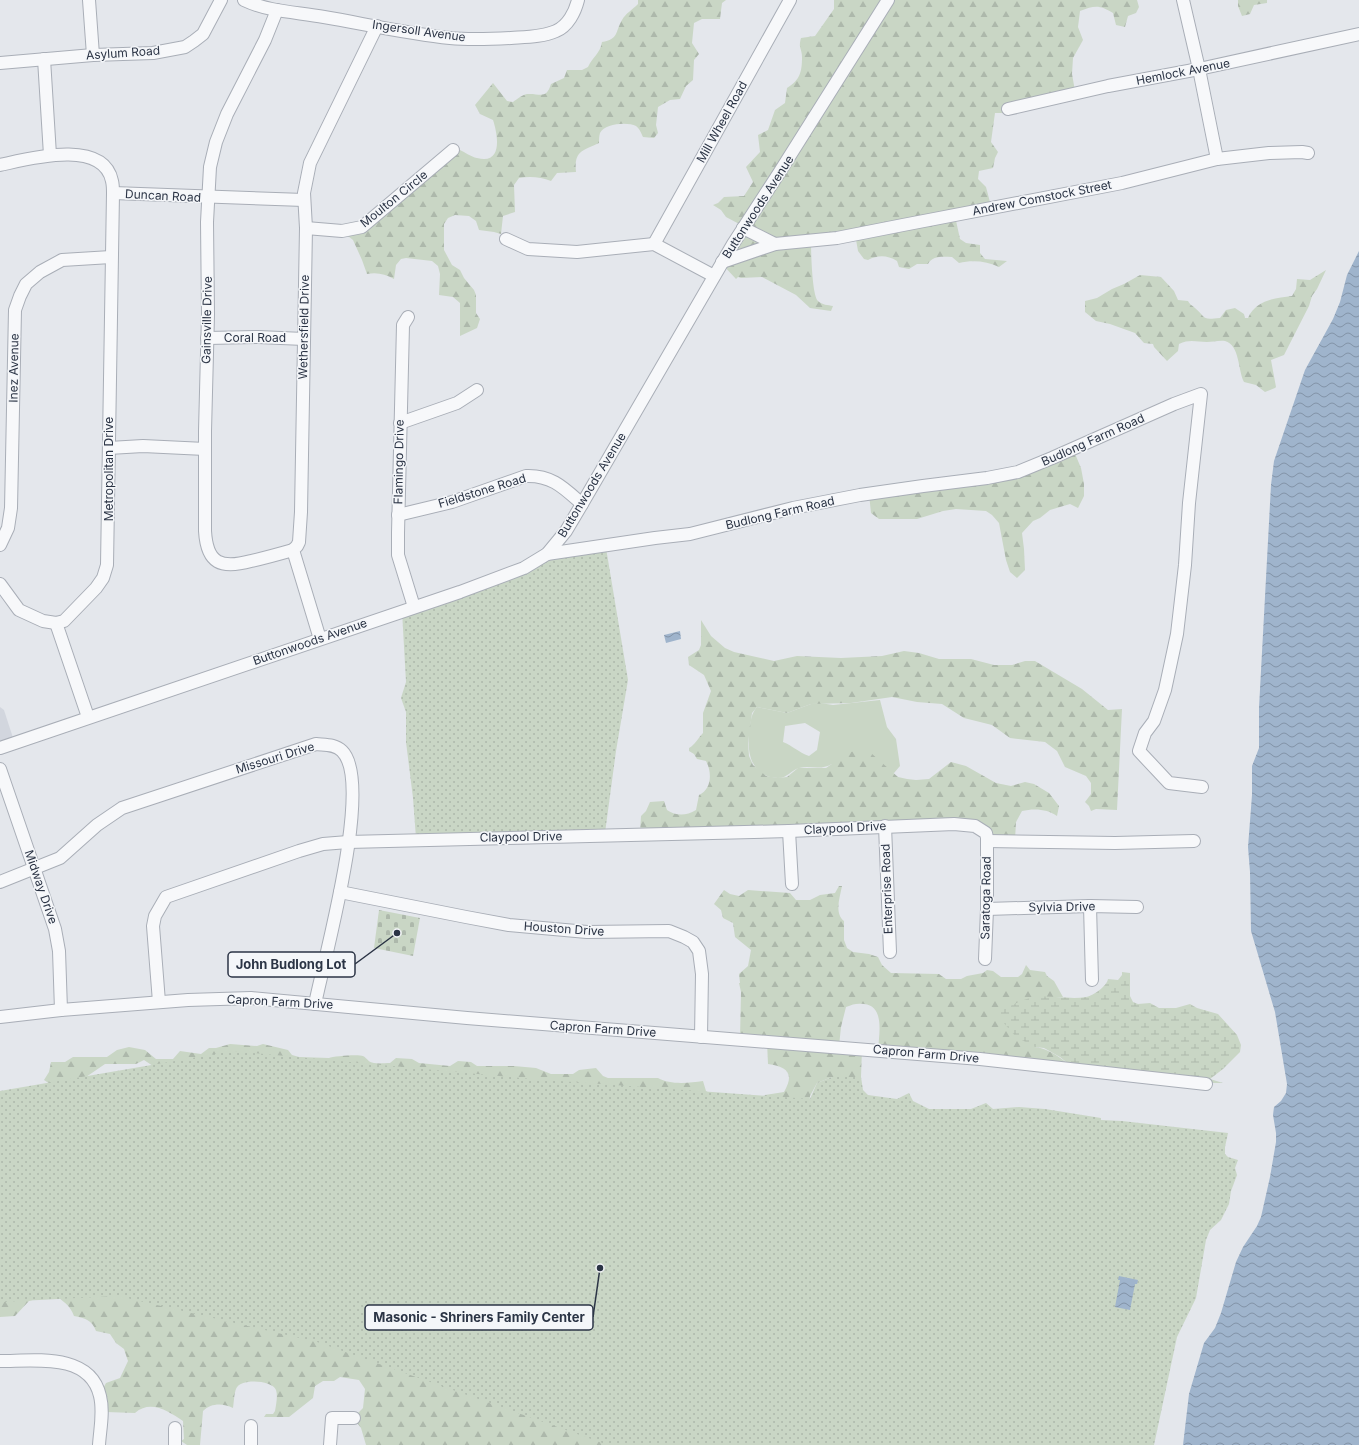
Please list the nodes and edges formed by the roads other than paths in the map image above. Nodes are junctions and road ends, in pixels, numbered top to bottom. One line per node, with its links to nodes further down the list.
1 (89, 0): 11 (street)
2 (221, 0): 11 (street, Asylum Road)
3 (244, 0): 8 (street, Ingersoll Avenue)
4 (578, 0): 9 (street, Ingersoll Avenue)
5 (790, 0): 27 (street, Mill Wheel Road)
6 (888, 0): 25 (street, Buttonwoods Avenue)
7 (1184, 0): 14 (street)
8 (277, 10): 9 (street, Ingersoll Avenue); 22 (street, Gainsville Drive)
9 (377, 26): 23 (street, Wethersfield Drive)
10 (1359, 34): 14 (street, Hemlock Avenue)
11 (93, 55): 12 (street, Asylum Road)
12 (44, 59): 13 (street, Asylum Road); 18 (street)
13 (0, 63)
14 (1200, 69): 15 (street, Hemlock Avenue); 19 (street)
15 (1008, 109)
16 (453, 150): 24 (street, Moulton Circle)
17 (1308, 153): 19 (street, Andrew Comstock Street)
18 (50, 156): 20 (street, Duncan Road); 21 (street, Duncan Road)
19 (1217, 159): 28 (street, Andrew Comstock Street)
20 (0, 165)
21 (113, 193): 22 (street, Duncan Road); 29 (street, Metropolitan Drive)
22 (208, 198): 23 (street, Duncan Road); 33 (street, Gainsville Drive)
23 (304, 200): 24 (street, Wethersfield Drive)
24 (306, 228): 34 (street, Wethersfield Drive)
25 (743, 228): 28 (street); 30 (street, Buttonwoods Avenue)
26 (506, 239): 27 (street)
27 (654, 244): 31 (street)
28 (775, 244): 30 (street, Andrew Comstock Street)
29 (111, 257): 37 (street, Metropolitan Drive); 41 (street, Inez Avenue)
30 (722, 262): 31 (street, Buttonwoods Avenue)
31 (714, 276): 39 (street, Buttonwoods Avenue)
32 (408, 317): 36 (street, Flamingo Drive)
33 (207, 338): 34 (street, Coral Road); 38 (street, Gainsville Drive)
34 (304, 339): 42 (street, Wethersfield Drive)
35 (477, 390): 36 (street)
36 (400, 423): 40 (street, Flamingo Drive)
37 (109, 448): 38 (street); 46 (street, Metropolitan Drive)
38 (205, 449): 42 (street, Gainsville Drive)
39 (582, 504): 40 (street, Fieldstone Road); 43 (street, Buttonwoods Avenue)
40 (398, 515): 45 (street, Flamingo Drive)
41 (0, 545)
42 (294, 550): 47 (street)
43 (547, 554): 45 (street, Buttonwoods Avenue); 51 (street, Budlong Farm Road)
44 (0, 584): 46 (street)
45 (414, 607): 47 (street, Buttonwoods Avenue)
46 (56, 623): 48 (street)
47 (320, 639): 48 (street, Buttonwoods Avenue)
48 (88, 717): 49 (street, Buttonwoods Avenue)
49 (0, 748)
50 (0, 769): 57 (street, Midway Drive)
51 (1202, 787)
52 (885, 826): 53 (street, Claypool Drive); 54 (street, Claypool Drive); 64 (street, Enterprise Road)
53 (789, 831): 56 (street, Claypool Drive); 59 (street)
54 (987, 839): 55 (street); 63 (street, Saratoga Road)
55 (1194, 841)
56 (348, 842): 57 (street, Missouri Drive); 60 (street, Missouri Drive); 67 (street, Claypool Drive)
57 (34, 869): 58 (street, Missouri Drive); 69 (street, Midway Drive)
58 (0, 882)
59 (792, 884)
60 (340, 892): 68 (street, Missouri Drive); 71 (street, Houston Drive)
61 (1090, 906): 62 (street, Sylvia Drive); 63 (street, Sylvia Drive); 66 (street)
62 (1137, 907)
63 (987, 909): 65 (street, Saratoga Road)
64 (890, 952)
65 (985, 959)
66 (1092, 980)
67 (159, 1002): 68 (street, Capron Farm Drive); 69 (street, Capron Farm Drive)
68 (315, 1004): 71 (street, Capron Farm Drive)
69 (61, 1010): 70 (street, Capron Farm Drive)
70 (0, 1017)
71 (701, 1037): 72 (street, Capron Farm Drive)
72 (1206, 1084)
73 (0, 1361): 77 (street)
74 (354, 1418): 80 (street)
75 (251, 1426): 79 (street)
76 (176, 1428): 78 (street)
77 (99, 1445)
78 (175, 1445)
79 (251, 1445)
80 (330, 1445)

